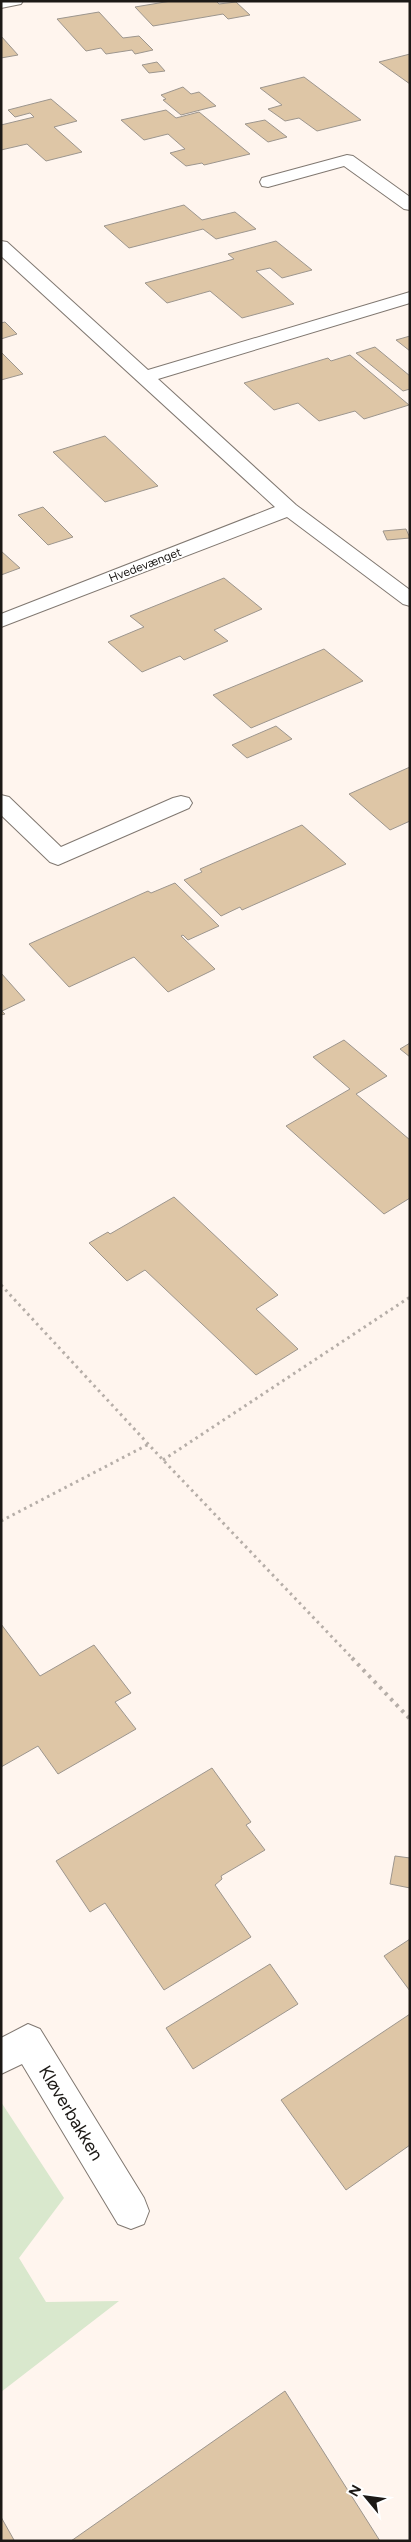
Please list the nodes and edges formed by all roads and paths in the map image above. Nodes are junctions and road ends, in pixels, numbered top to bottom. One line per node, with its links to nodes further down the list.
1 (16, 1): 2 (street)
2 (1, 4)
3 (268, 182): 4 (street)
4 (410, 205)
5 (1, 246): 7 (street)
6 (410, 297): 7 (street)
7 (146, 377): 8 (street)
8 (289, 509): 9 (street); 10 (street, Hvedevænget)
9 (410, 600)
10 (1, 621)
11 (1, 802): 12 (street)
12 (182, 803)
13 (1, 1285): 15 (path)
14 (410, 1297): 16 (path)
15 (149, 1444): 16 (path); 17 (path)
16 (163, 1460): 18 (path)
17 (1, 1522)
18 (410, 1719)
19 (1, 2057): 20 (street, Kløverbakken)
20 (131, 2211)

